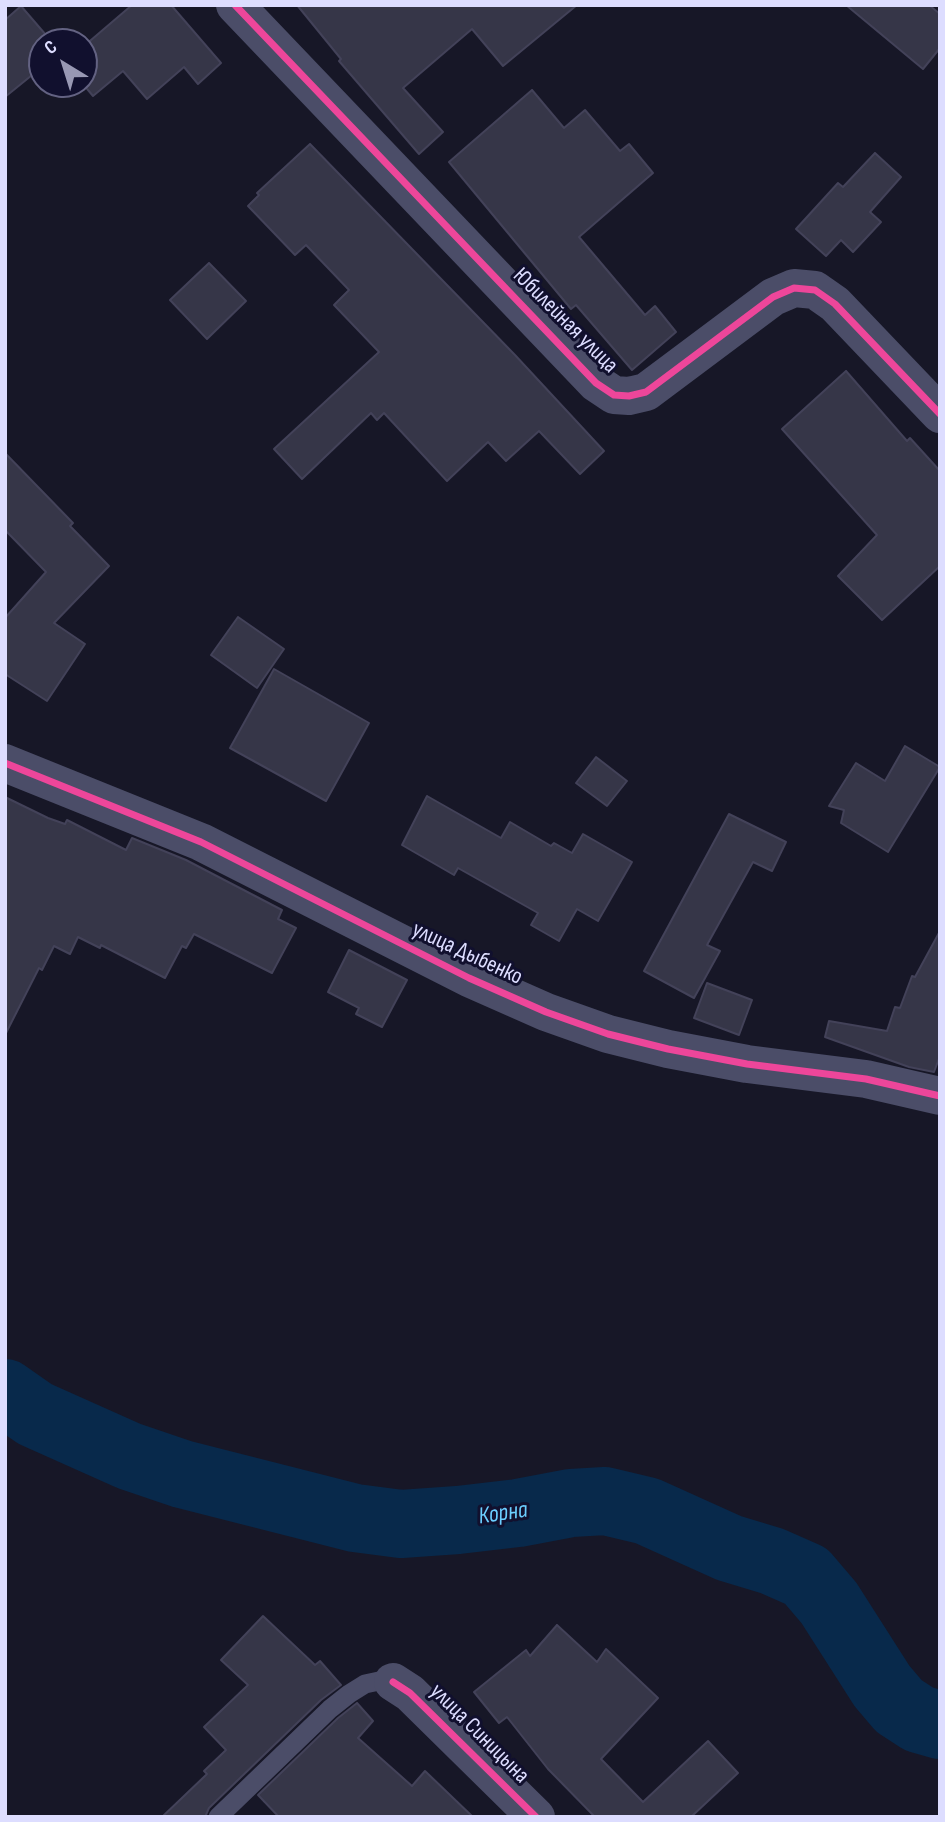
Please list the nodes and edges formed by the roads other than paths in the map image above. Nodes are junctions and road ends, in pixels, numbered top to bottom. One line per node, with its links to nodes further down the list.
1 (235, 5): 2 (street, Юбилейная улица)
2 (940, 414)
3 (5, 763): 4 (street, улица Дыбенко)
4 (940, 1096)
5 (393, 1682): 6 (lane); 7 (street, улица Синицына)
6 (218, 1817)
7 (536, 1817)

